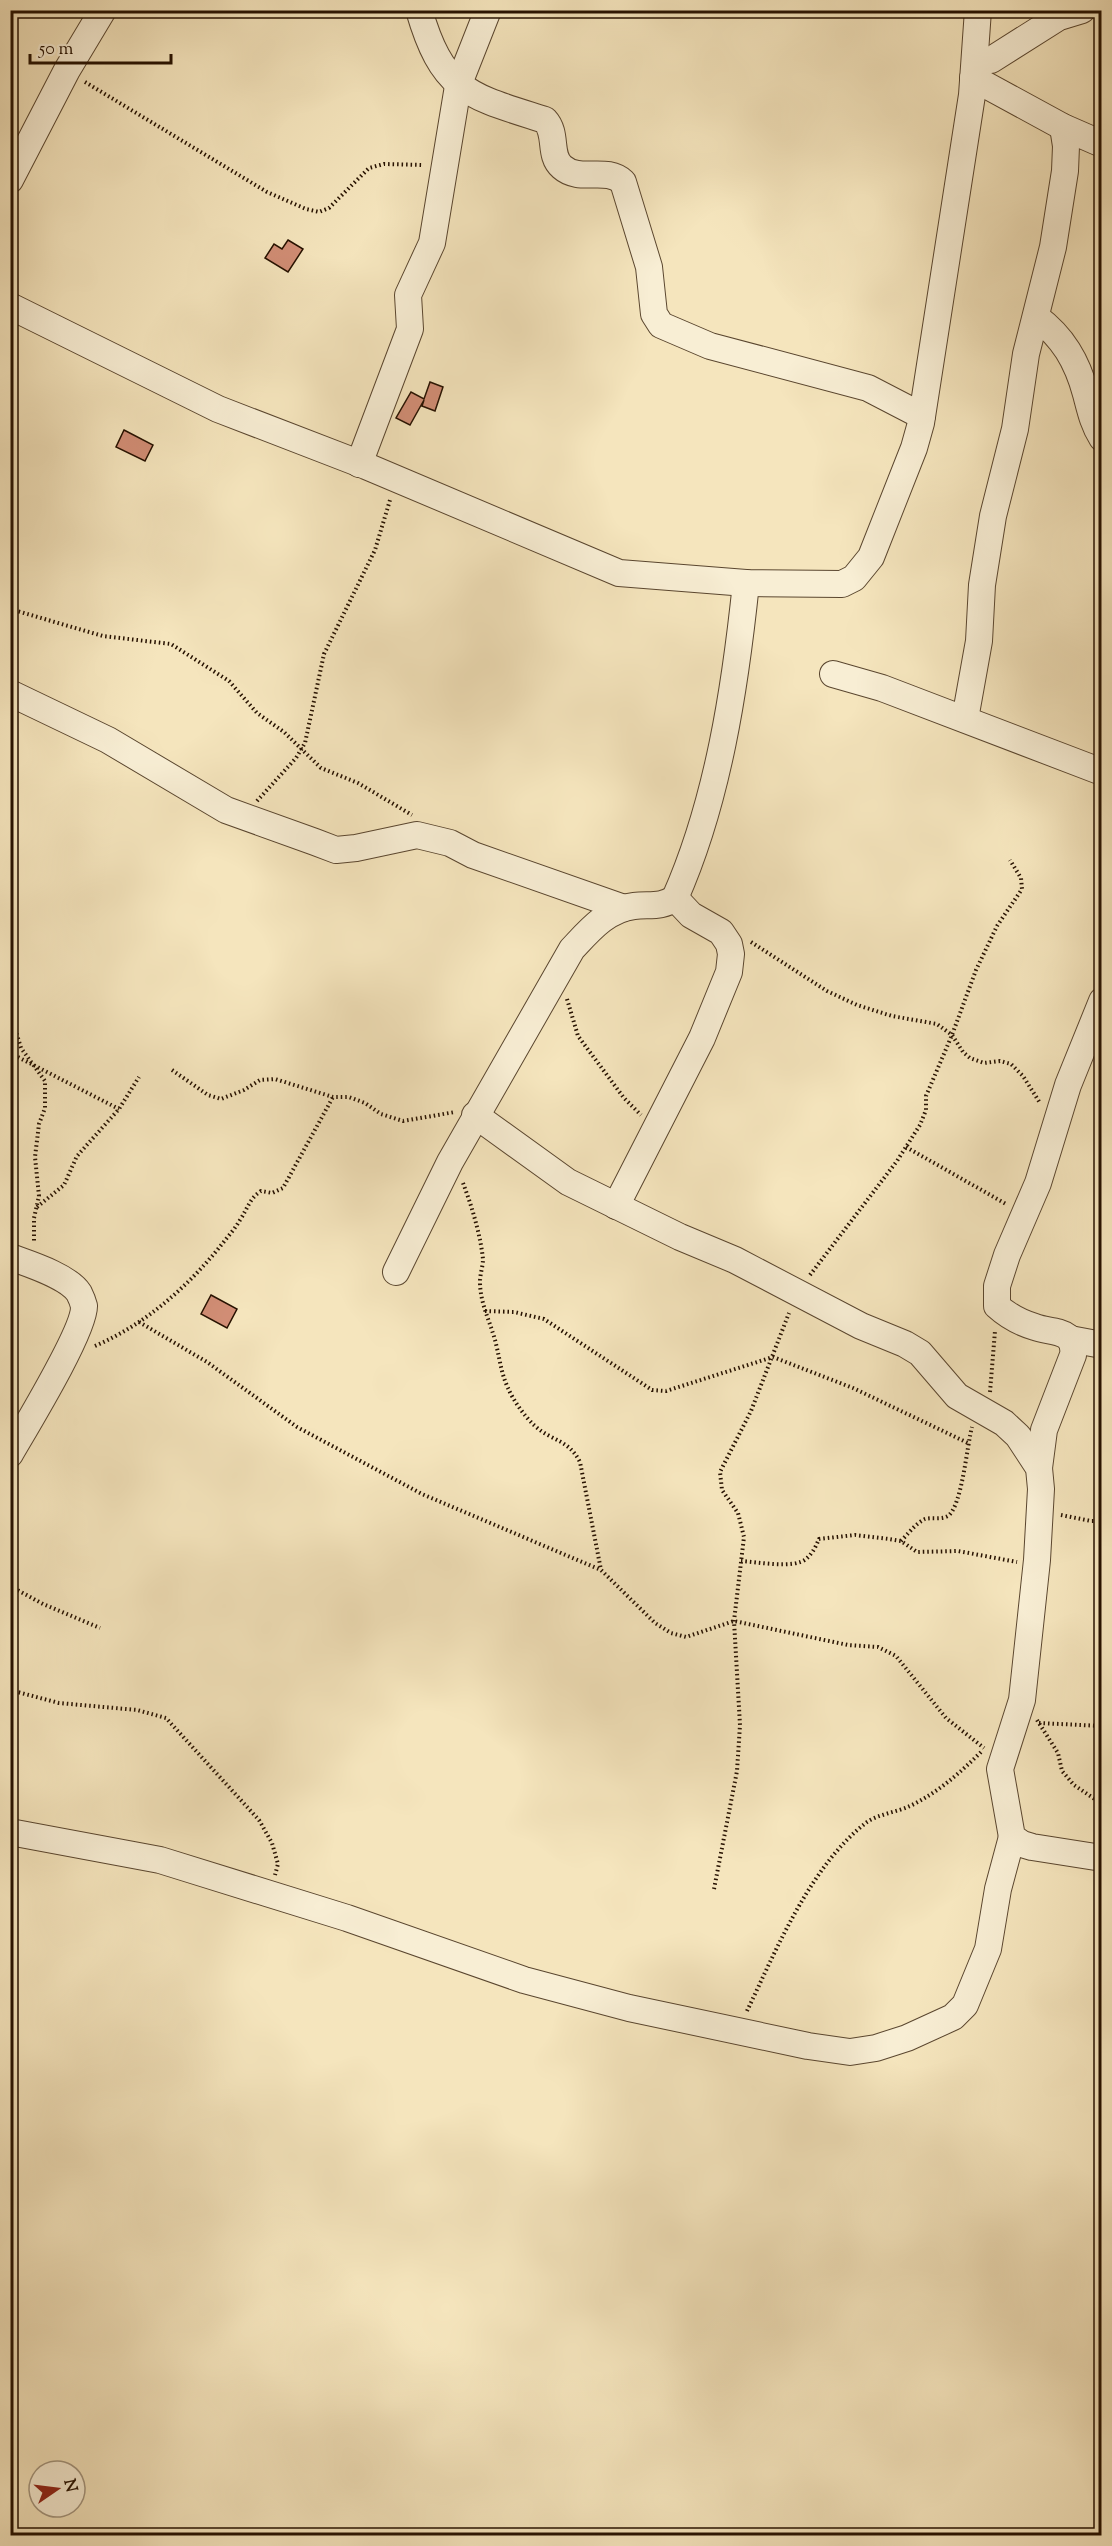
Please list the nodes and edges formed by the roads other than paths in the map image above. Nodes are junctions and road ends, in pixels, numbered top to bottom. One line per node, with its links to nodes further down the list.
1 (104, 10): 10 (street)
2 (419, 10): 7 (street)
3 (488, 10): 7 (street)
4 (978, 10): 6 (street)
5 (1082, 10): 6 (street)
6 (982, 69): 8 (street); 13 (street)
7 (458, 86): 13 (street); 15 (street)
8 (1063, 127): 9 (street); 12 (street)
9 (1101, 144)
10 (10, 180)
11 (10, 306): 15 (street)
12 (1036, 317): 14 (street); 19 (street)
13 (922, 416): 16 (street)
14 (1101, 438)
15 (359, 464): 16 (street)
16 (746, 583): 21 (street)
17 (833, 674): 19 (street)
18 (10, 693): 22 (street)
19 (965, 719): 20 (street)
20 (1101, 772)
21 (675, 898): 22 (street); 25 (street)
22 (624, 908): 24 (street)
23 (1101, 1001): 28 (street)
24 (477, 1113): 25 (street); 27 (street)
25 (616, 1206): 31 (street)
26 (10, 1257): 30 (street)
27 (396, 1272)
28 (1070, 1339): 29 (street); 31 (street)
29 (1101, 1345)
30 (10, 1454)
31 (1039, 1468): 33 (street)
32 (10, 1832): 33 (street)
33 (1012, 1837): 34 (street)
34 (1101, 1858)

